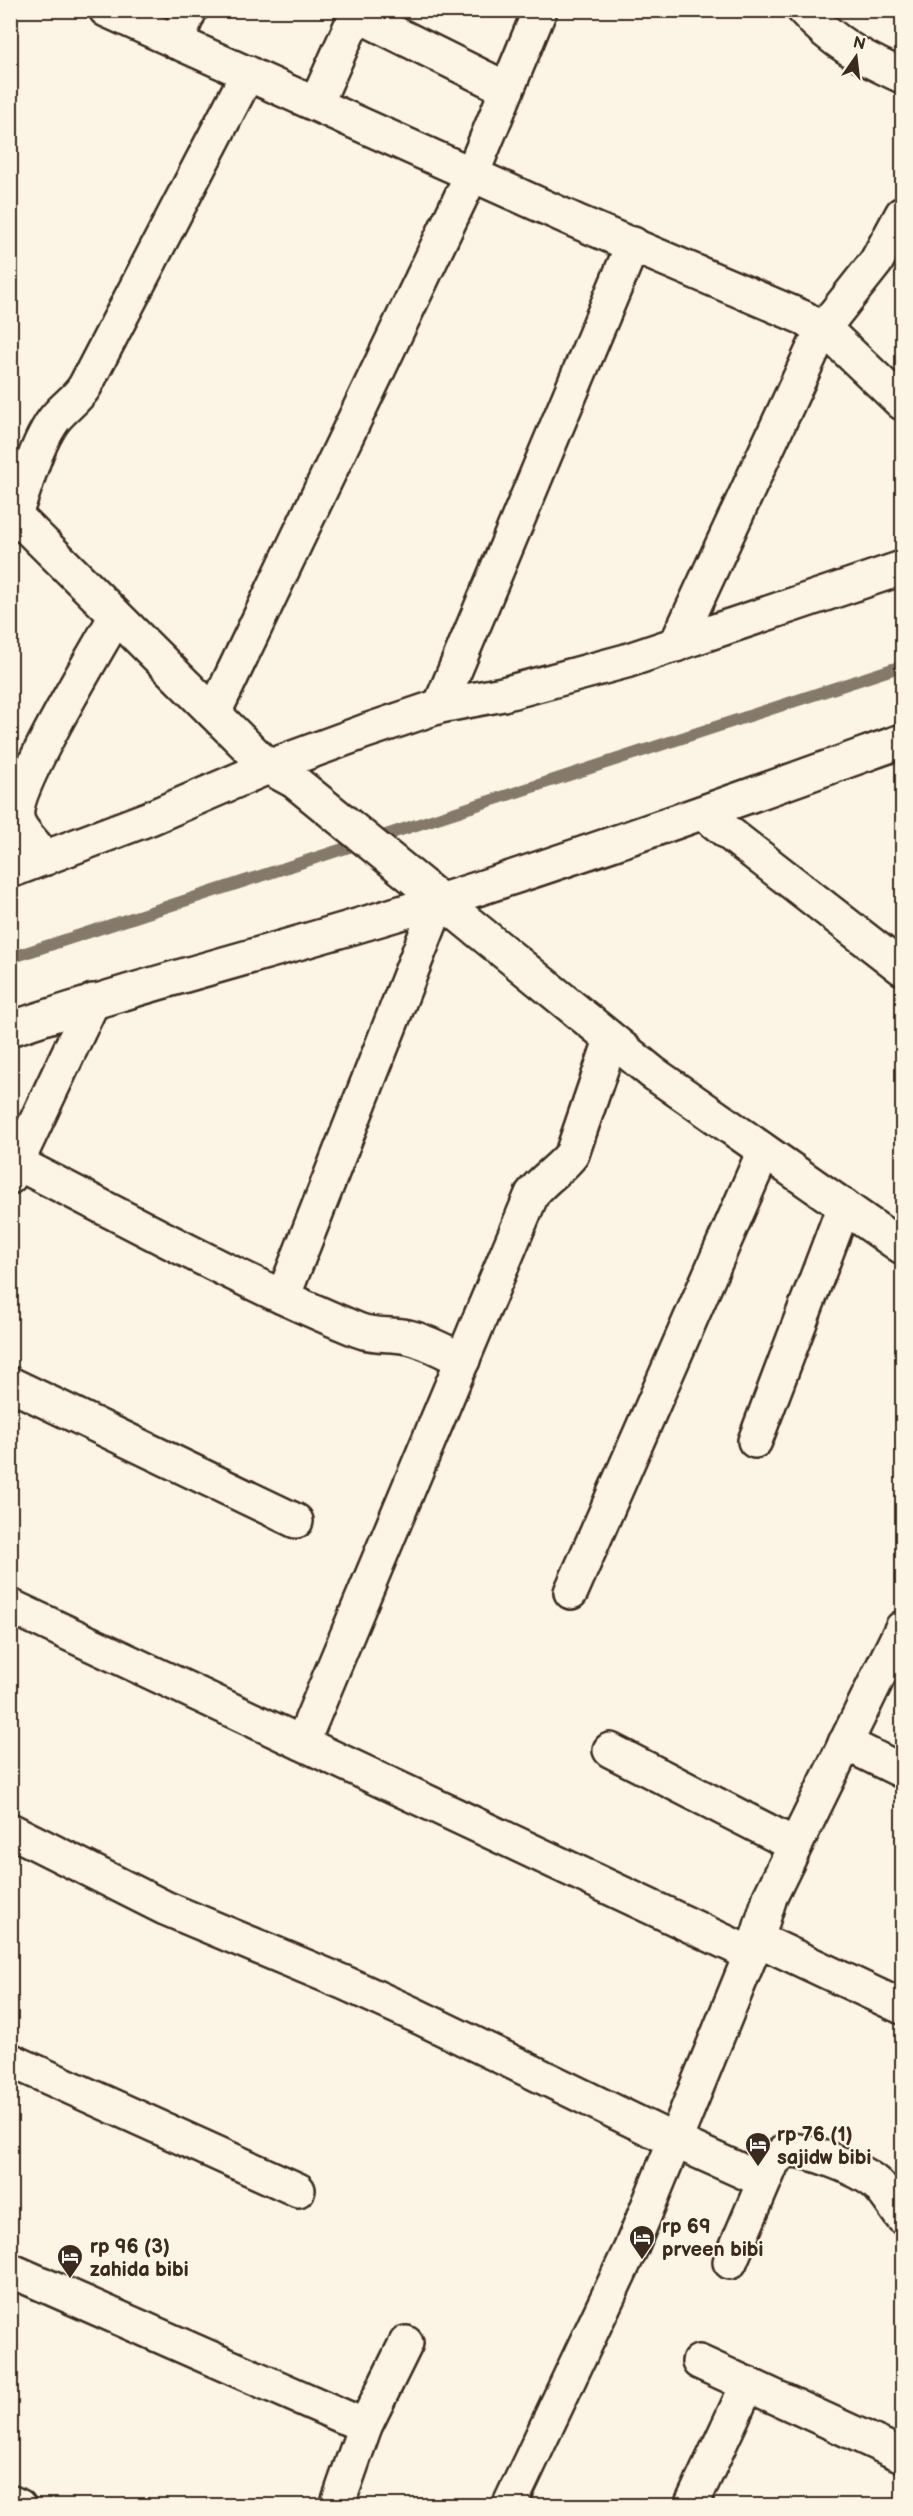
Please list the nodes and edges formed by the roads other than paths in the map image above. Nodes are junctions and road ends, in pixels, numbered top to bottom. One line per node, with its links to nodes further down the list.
1 (106, 10): 6 (street)
2 (190, 10): 6 (street)
3 (540, 10): 9 (street)
4 (804, 10): 8 (street)
5 (357, 12): 9 (street); 10 (street)
6 (177, 42): 7 (street)
7 (248, 74): 10 (street); 16 (street)
8 (903, 76)
9 (507, 89): 11 (street)
10 (316, 104): 11 (street)
11 (472, 174): 13 (street); 21 (street)
12 (903, 214): 14 (street)
13 (633, 243): 14 (street); 20 (street)
14 (822, 330): 15 (street); 19 (street)
15 (903, 403)
16 (12, 517): 18 (street)
17 (903, 568): 19 (street)
18 (116, 616): 21 (street); 25 (street)
19 (676, 645): 20 (street)
20 (440, 706): 23 (street)
21 (214, 713): 23 (street)
22 (903, 741): 24 (street)
23 (281, 774): 25 (street); 27 (street)
24 (703, 813): 27 (street); 28 (street)
25 (46, 858): 26 (street)
26 (10, 871)
27 (439, 901): 29 (street); 31 (street); 36 (street)
28 (903, 968)
29 (93, 1001): 30 (street); 33 (street)
30 (10, 1029)
31 (611, 1040): 32 (street); 37 (street)
32 (764, 1151): 34 (street); 41 (street)
33 (14, 1170): 36 (street)
34 (844, 1206): 35 (street); 39 (street)
35 (903, 1248)
36 (283, 1297): 37 (street)
37 (463, 1360): 44 (street)
38 (10, 1384): 40 (street)
39 (755, 1441)
40 (296, 1521)
41 (571, 1593)
42 (10, 1606): 44 (street)
43 (903, 1628): 45 (street)
44 (302, 1743): 50 (street)
45 (845, 1743): 47 (street); 49 (street)
46 (610, 1750): 49 (street)
47 (903, 1771)
48 (10, 1830): 53 (street)
49 (795, 1845): 50 (street)
50 (754, 1946): 51 (street); 53 (street)
51 (903, 2007)
52 (10, 2060): 55 (street)
53 (675, 2141): 54 (street); 67 (street)
54 (764, 2181): 56 (street); 57 (street)
55 (298, 2190)
56 (903, 2217)
57 (730, 2262)
58 (10, 2270): 62 (street)
59 (406, 2343): 62 (street)
60 (699, 2362): 61 (street)
61 (748, 2384): 63 (street); 68 (street)
62 (365, 2426): 66 (street)
63 (903, 2455)
64 (10, 2502): 65 (street)
65 (19, 2505)
66 (337, 2505)
67 (509, 2505)
68 (691, 2505)

